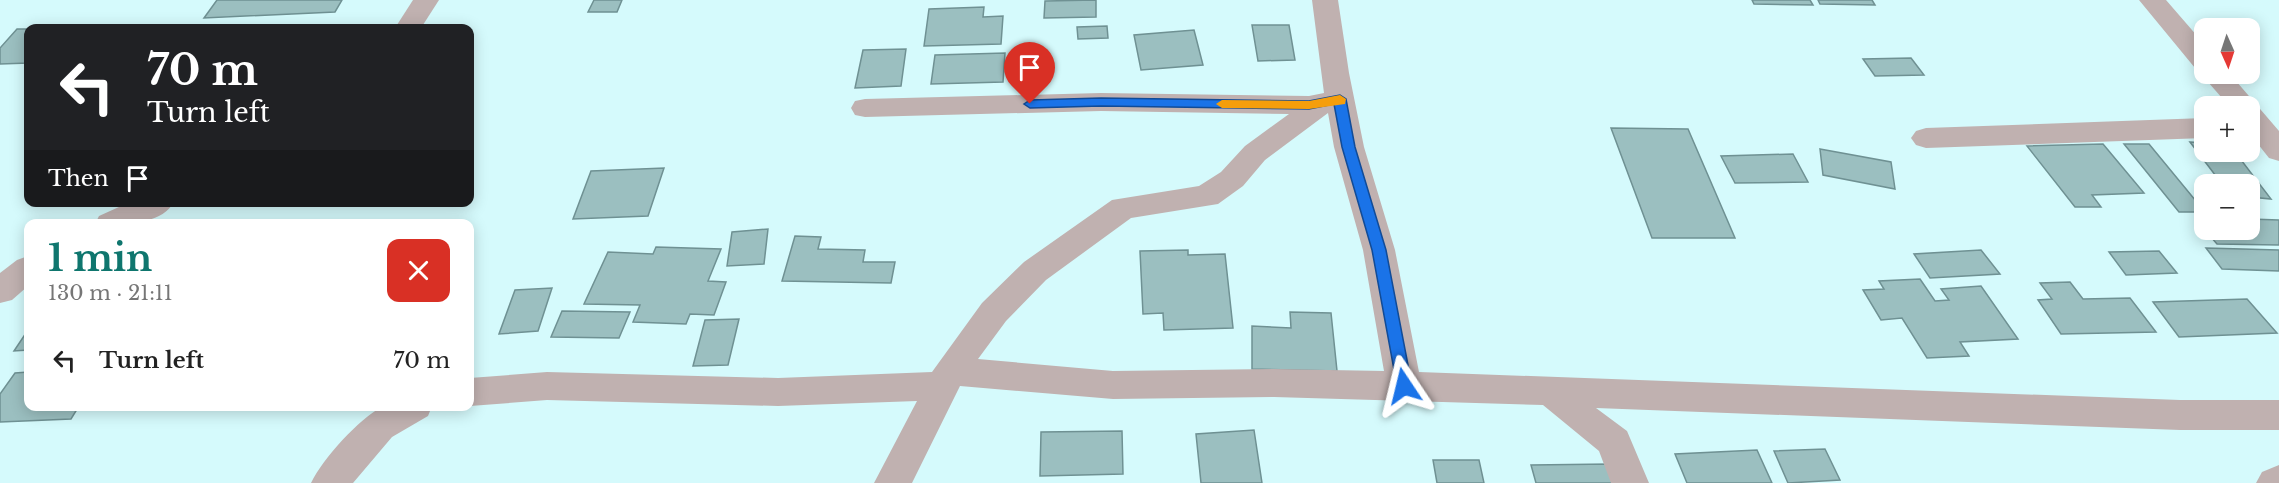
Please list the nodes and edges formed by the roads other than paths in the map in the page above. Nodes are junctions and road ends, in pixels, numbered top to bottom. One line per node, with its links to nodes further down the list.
1 (426, 0): 4 (street)
2 (1325, 0): 8 (street)
3 (2152, 0): 5 (street)
4 (411, 24)
5 (2194, 49)
6 (2224, 84): 7 (street)
7 (2236, 96)
8 (1332, 100): 9 (street); 18 (street); 19 (street)
9 (865, 108)
10 (2260, 123): 13 (street)
11 (2194, 128): 12 (street)
12 (1926, 138)
13 (2279, 151)
14 (148, 207): 15 (street)
15 (121, 219)
16 (24, 271): 17 (street)
17 (0, 291)
18 (946, 379): 19 (street); 20 (street); 25 (street)
19 (1404, 386): 21 (street)
20 (474, 392)
21 (1551, 392): 23 (street); 26 (street)
22 (406, 411): 24 (street)
23 (2279, 415)
24 (330, 483)
25 (893, 483)
26 (1630, 483)

